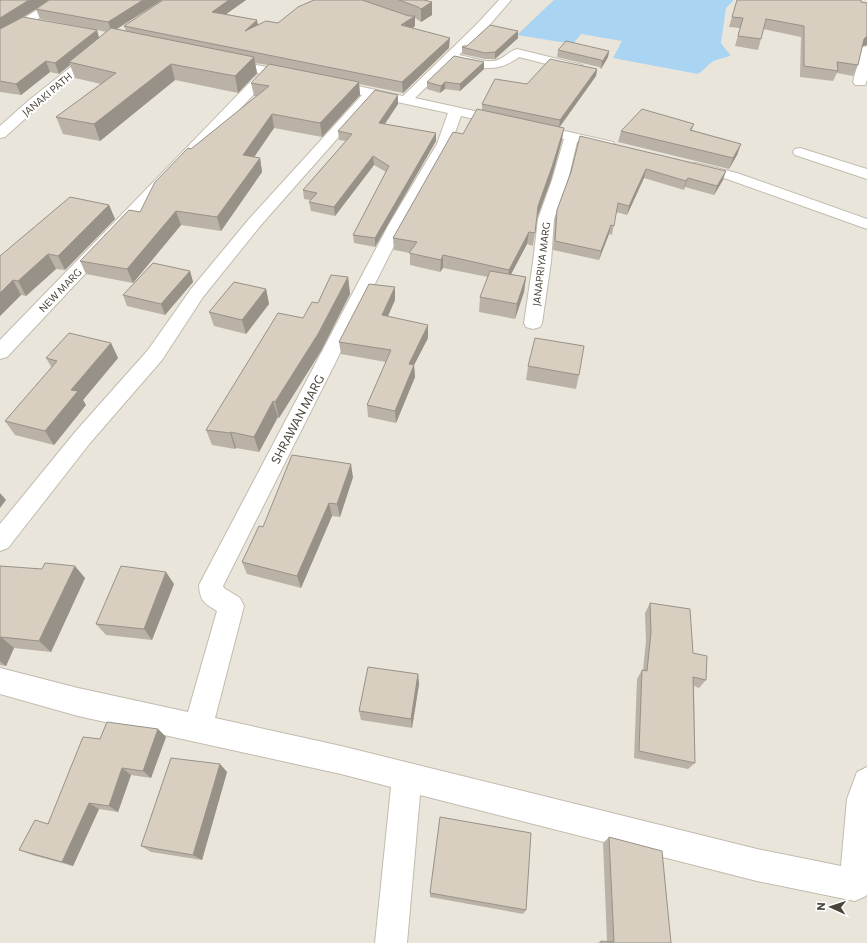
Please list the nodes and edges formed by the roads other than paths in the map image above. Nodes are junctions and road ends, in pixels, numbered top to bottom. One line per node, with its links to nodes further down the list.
1 (60, 0): 3 (street)
2 (505, 0): 8 (street)
3 (25, 22): 4 (street); 5 (street)
4 (47, 26)
5 (0, 38)
6 (108, 43): 18 (street, JANAKI PATH)
7 (867, 50): 14 (street)
8 (450, 56): 10 (street); 16 (street)
9 (214, 60): 11 (street)
10 (587, 70)
11 (268, 71): 12 (street); 26 (street, NEW MARG)
12 (305, 79)
13 (320, 82): 15 (street)
14 (860, 82)
15 (372, 92): 16 (street); 27 (street)
16 (406, 100): 17 (street)
17 (456, 111): 19 (street); 29 (street, SHRAWAN MARG)
18 (0, 134)
19 (572, 136): 20 (street); 25 (street, JANAPRIYA MARG)
20 (617, 148)
21 (800, 152): 23 (street)
22 (686, 164): 24 (street)
23 (867, 174)
24 (867, 224)
25 (533, 323)
26 (0, 352)
27 (0, 541)
28 (0, 681): 29 (street)
29 (198, 728): 30 (street)
30 (407, 777): 31 (street); 32 (street)
31 (867, 782)
32 (391, 943)

